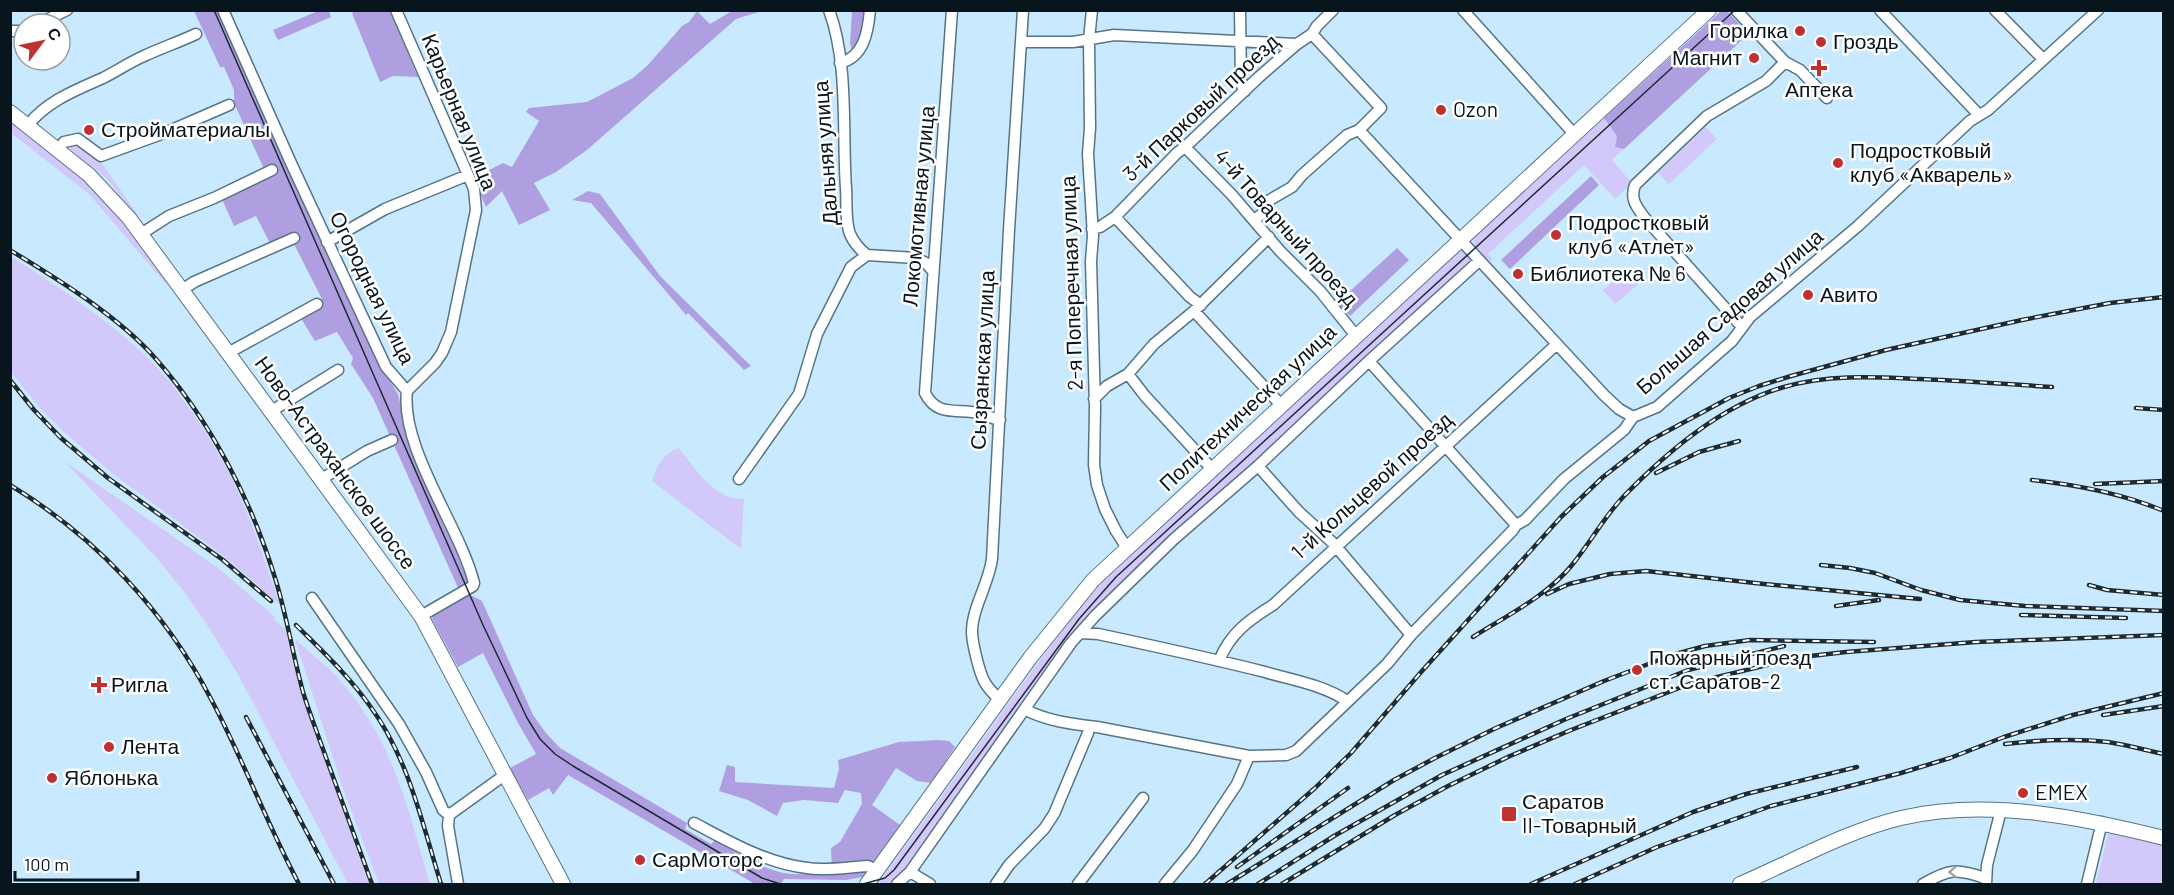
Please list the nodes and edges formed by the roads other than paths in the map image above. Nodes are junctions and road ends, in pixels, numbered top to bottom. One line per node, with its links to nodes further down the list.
1 (223, 10): 44 (street, Огородная улица)
2 (396, 10): 36 (street, Карьерная улица)
3 (829, 10): 24 (street)
4 (870, 10): 24 (street, Дальняя улица)
5 (951, 10): 47 (street, Локомотивная улица)
6 (1023, 10): 20 (street, Сызранская улица)
7 (1092, 10): 18 (street, 2-я Поперечная улица)
8 (1240, 10): 19 (street)
9 (1333, 10): 17 (street, 3-й Парковый проезд)
10 (1463, 10): 32 (street)
11 (1709, 10): 32 (main road, Политехническая улица)
12 (1880, 10): 29 (street)
13 (1995, 10): 22 (street)
14 (2098, 10): 22 (street, Большая Садовая улица)
15 (1742, 12): 23 (street)
16 (196, 34): 30 (street)
17 (1312, 34): 21 (street, 3-й Парковый проезд); 31 (street)
18 (1089, 39): 19 (street); 20 (street); 39 (street, 2-я Поперечная улица)
19 (1239, 40): 21 (street); 25 (street)
20 (1021, 42): 63 (street, Сызранская улица)
21 (1297, 44): 25 (street, 3-й Парковый проезд)
22 (2043, 59): 29 (street, Большая Садовая улица)
23 (1785, 62): 26 (street); 51 (street)
24 (840, 63): 45 (street, Дальняя улица)
25 (1245, 91): 33 (street, 3-й Парковый проезд)
26 (1827, 98)
27 (229, 105): 34 (street)
28 (10, 112): 30 (main road, Ново-Астраханское шоссе)
29 (1979, 115): 51 (street, Большая Садовая улица)
30 (28, 125): 34 (main road, Ново-Астраханское шоссе)
31 (1359, 130): 38 (street); 43 (street)
32 (1575, 135): 43 (main road, Политехническая улица)
33 (1185, 147): 37 (street, 3-й Парковый проезд); 38 (street, 4-й Товарный проезд)
34 (58, 150): 40 (main road, Ново-Астраханское шоссе)
35 (272, 170): 40 (street)
36 (468, 175): 44 (street); 58 (street, Карьерная улица)
37 (1115, 217): 39 (street, 3-й Парковый проезд); 50 (street)
38 (1254, 220): 41 (street, 4-й Товарный проезд)
39 (1092, 229): 59 (street, 2-я Поперечная улица)
40 (141, 234): 48 (main road, Ново-Астраханское шоссе)
41 (1269, 237): 50 (street); 52 (street, 4-й Товарный проезд)
42 (294, 238): 48 (street)
43 (1461, 240): 46 (street); 52 (main road, Политехническая улица)
44 (327, 242): 58 (street, Огородная улица)
45 (867, 255): 47 (street); 68 (street)
46 (1479, 261): 53 (street); 55 (street)
47 (932, 270): 63 (street, Локомотивная улица)
48 (182, 290): 54 (main road, Ново-Астраханское шоссе)
49 (316, 304): 54 (street)
50 (1197, 308): 57 (street); 60 (street)
51 (1742, 327): 62 (street, Большая Садовая улица)
52 (1357, 337): 60 (main road, Политехническая улица)
53 (1557, 344): 62 (street); 65 (street, 1-й Кольцевой проезд)
54 (228, 353): 61 (main road, Ново-Астраханское шоссе)
55 (1369, 361): 65 (street); 66 (street)
56 (338, 370): 61 (street)
57 (1128, 374): 59 (street); 67 (street)
58 (407, 392): 74 (street, Огородная улица)
59 (1094, 399): 72 (street, 2-я Поперечная улица)
60 (1281, 405): 67 (main road, Политехническая улица)
61 (270, 412): 69 (main road, Ново-Астраханское шоссе)
62 (1633, 417): 70 (street, Большая Садовая улица)
63 (1000, 420): 78 (street, Сызранская улица)
64 (392, 440): 69 (street)
65 (1446, 446): 70 (street); 71 (street, 1-й Кольцевой проезд)
66 (1258, 466): 71 (street); 75 (street)
67 (1212, 469): 72 (main road, Политехническая улица)
68 (738, 479)
69 (320, 480): 74 (main road, Ново-Астраханское шоссе)
70 (1516, 525): 76 (street, Большая Садовая улица)
71 (1336, 547): 76 (street); 77 (street, 1-й Кольцевой проезд)
72 (1128, 548): 78 (main road, Политехническая улица)
73 (312, 598): 86 (street)
74 (421, 616): 83 (main road, Ново-Астраханское шоссе)
75 (1081, 633): 77 (street); 80 (street)
76 (1411, 635): 79 (street, Большая Садовая улица)
77 (1220, 661): 79 (street)
78 (1000, 700): 90 (main road, Политехническая улица)
79 (1347, 701): 82 (street, Большая Садовая улица)
80 (1026, 710): 81 (street, Большая Садовая улица); 91 (street)
81 (1089, 726): 82 (street, Большая Садовая улица); 98 (street)
82 (1249, 756): 100 (street)
83 (506, 774): 86 (street); 94 (main road, Ново-Астраханское шоссе)
84 (1143, 798): 99 (street)
85 (2001, 810): 87 (main road); 92 (street); 101 (main road)
86 (449, 815): 93 (street)
87 (2102, 822): 89 (main road); 103 (street)
88 (694, 823): 90 (street)
89 (2163, 838)
90 (876, 870): 95 (main road, Политехническая улица)
91 (910, 872): 96 (street); 97 (street)
92 (1985, 881): 102 (street, one-way to 102)
93 (458, 885)
94 (563, 885)
95 (867, 885)
96 (897, 885)
97 (930, 885)
98 (996, 885)
99 (1078, 885)
100 (1166, 885)
101 (1740, 885)
102 (1923, 885)
103 (2086, 885)

